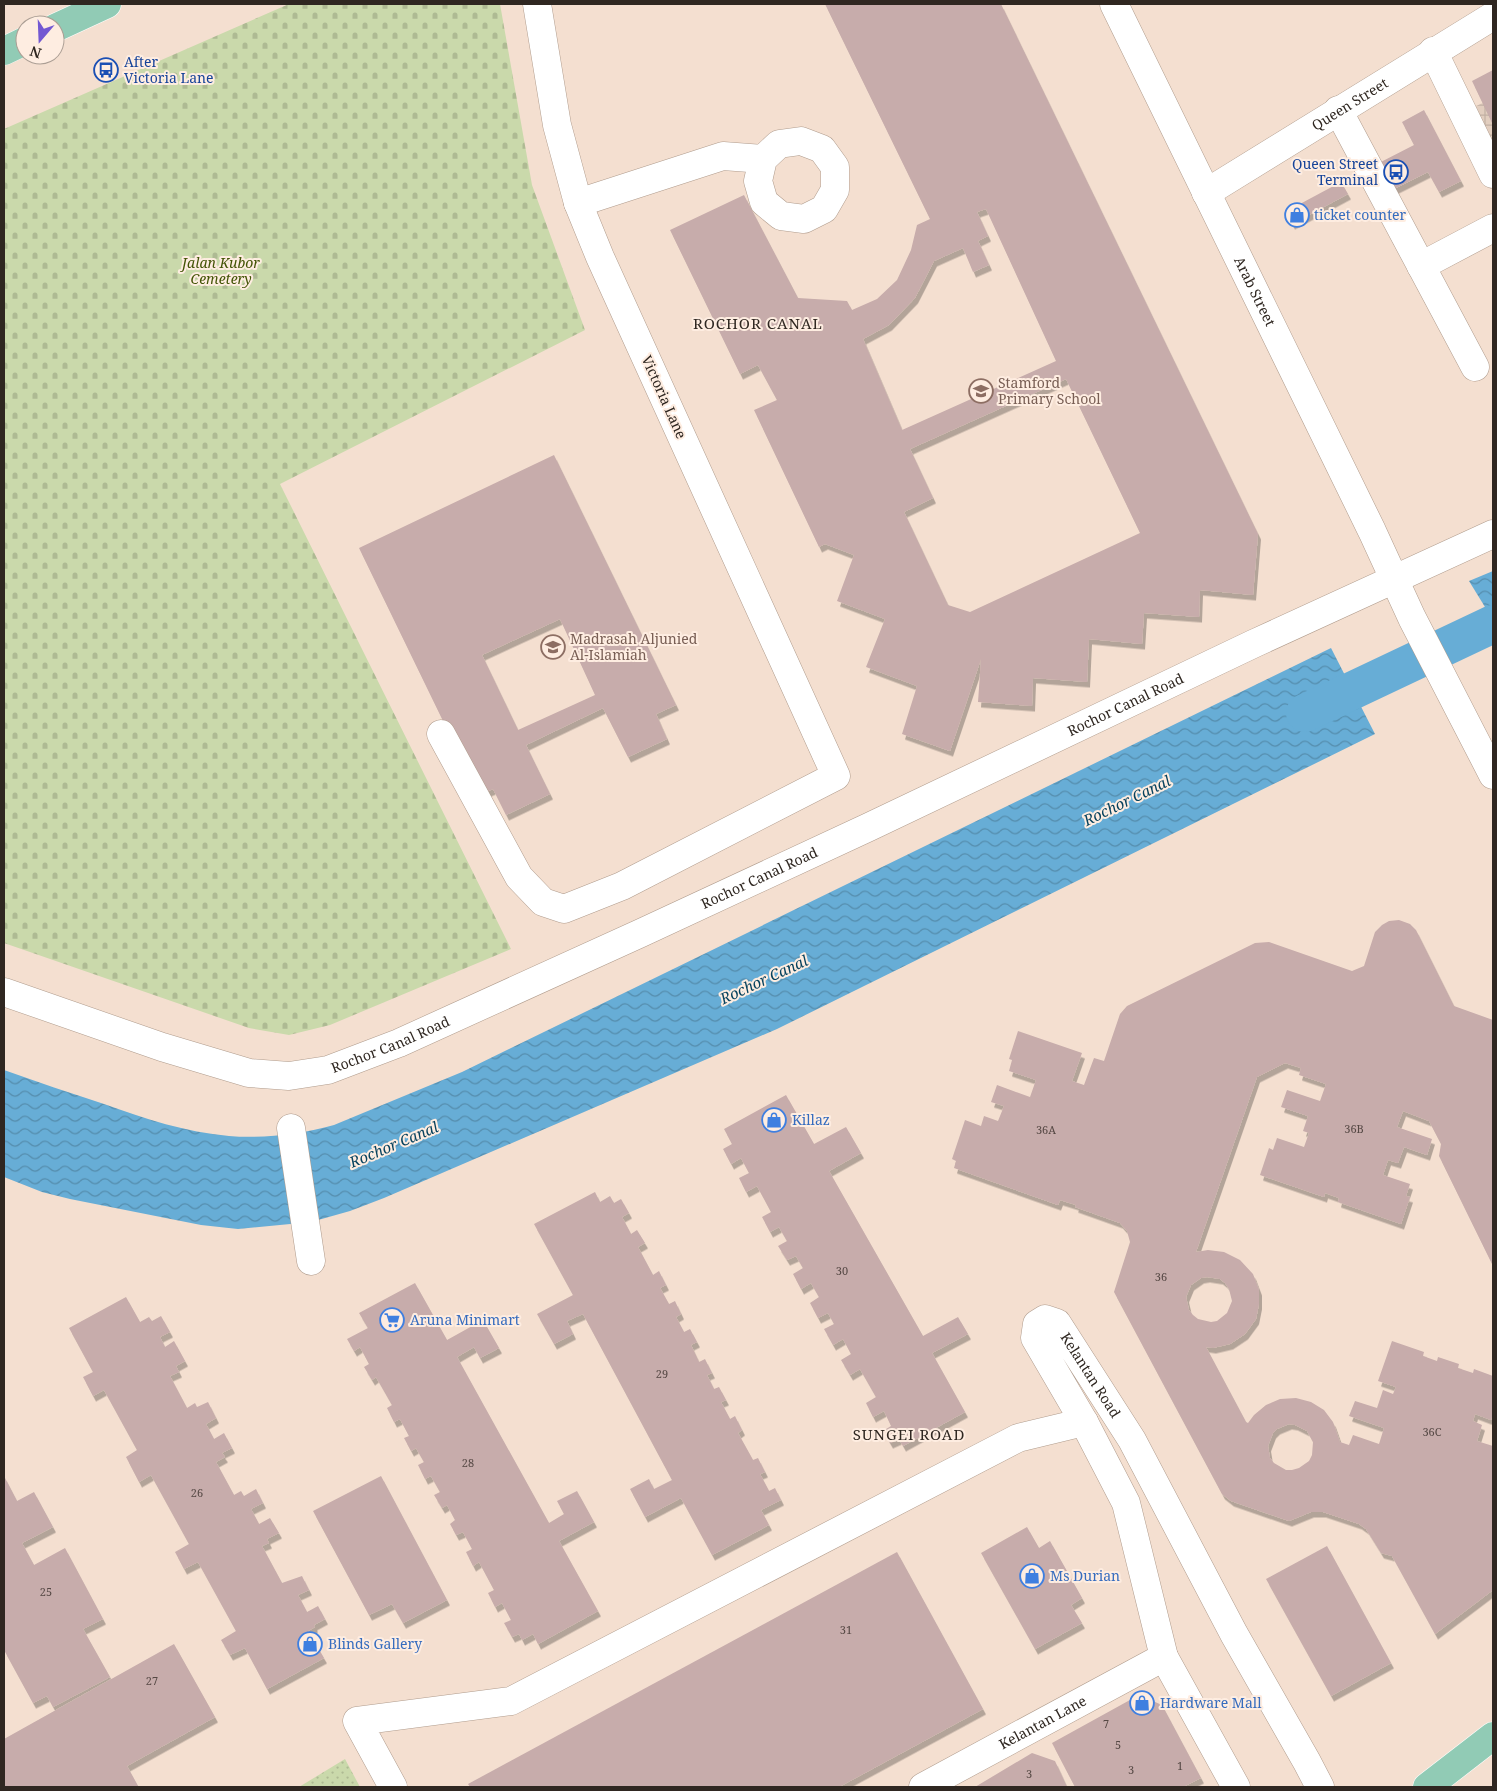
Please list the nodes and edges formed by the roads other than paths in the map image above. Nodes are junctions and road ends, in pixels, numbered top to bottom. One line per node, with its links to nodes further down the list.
1 (108, 4): 5 (main road)
2 (538, 4): 11 (street, Victoria Lane)
3 (1114, 4): 10 (street, Arab Street)
4 (1493, 16): 6 (street, Queen Street)
5 (65, 23)
6 (1433, 51): 7 (street, Queen Street); 9 (street)
7 (1338, 110): 10 (street, Queen Street); 13 (street)
8 (762, 159): 11 (street)
9 (1493, 174)
10 (1206, 193): 16 (street, Arab Street)
11 (578, 203): 17 (street, Victoria Lane)
12 (1493, 228): 13 (street)
13 (1421, 266): 14 (street)
14 (1475, 367)
15 (1493, 534): 16 (street, Rochor Canal Road)
16 (1395, 579): 18 (street, Arab Street); 19 (street, Rochor Canal Road)
17 (441, 734)
18 (1490, 760)
19 (4, 992)
20 (291, 1133): 21 (street)
21 (311, 1261)
22 (1084, 1422): 23 (street, Kelantan Road); 24 (street, Kelantan Road); 27 (street)
23 (1160, 1491): 24 (street); 30 (street, Kelantan Road)
24 (1126, 1503): 25 (street, Kelantan Road)
25 (1164, 1657): 28 (street, Kelantan Lane); 29 (street, Kelantan Road)
26 (1493, 1736): 31 (main road)
27 (393, 1787)
28 (923, 1787)
29 (1236, 1787)
30 (1320, 1787)
31 (1427, 1787)

